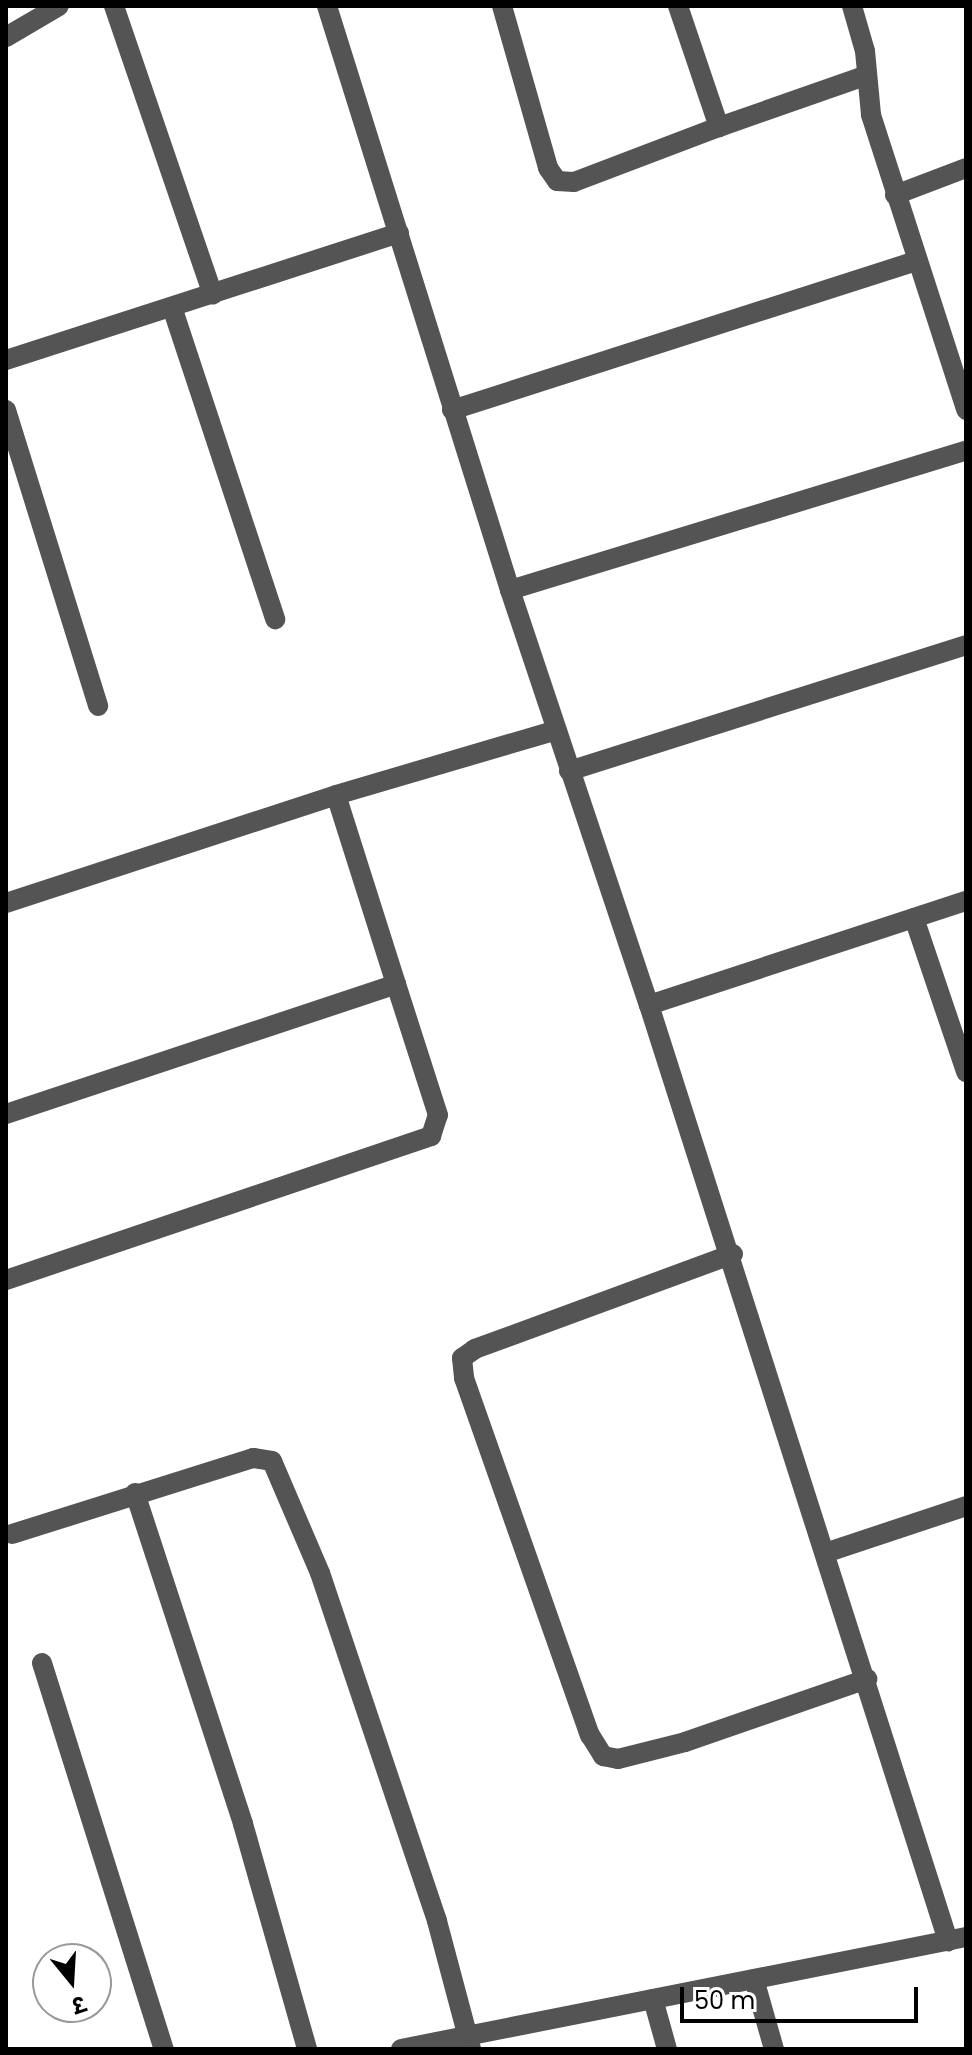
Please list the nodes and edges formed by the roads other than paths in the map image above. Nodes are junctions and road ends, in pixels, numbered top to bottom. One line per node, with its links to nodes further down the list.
1 (59, 6): 7 (street)
2 (114, 6): 14 (street)
3 (327, 6): 12 (street)
4 (502, 6): 9 (street)
5 (678, 6): 9 (street)
6 (852, 6): 8 (street)
7 (6, 37)
8 (865, 76): 9 (street); 11 (street)
9 (719, 127)
10 (966, 168): 11 (street)
11 (895, 195): 13 (street)
12 (399, 233): 14 (street); 19 (street)
13 (916, 261): 16 (street); 19 (street)
14 (213, 295): 15 (street)
15 (172, 307): 17 (street); 23 (street)
16 (957, 351): 20 (street)
17 (6, 360)
18 (6, 410): 25 (street)
19 (452, 410): 22 (street)
20 (966, 410)
21 (966, 451): 22 (street)
22 (510, 590): 26 (street)
23 (275, 619)
24 (966, 645): 27 (street)
25 (98, 706)
26 (557, 730): 27 (street); 28 (street)
27 (569, 771): 33 (street)
28 (336, 795): 30 (street); 32 (street)
29 (966, 901): 31 (street)
30 (6, 903)
31 (914, 918): 33 (street); 34 (street)
32 (396, 984): 35 (street); 37 (street)
33 (649, 1005): 36 (street)
34 (966, 1072)
35 (6, 1114)
36 (733, 1254): 41 (street); 43 (street)
37 (6, 1280)
38 (135, 1493): 40 (street); 47 (street); 49 (street)
39 (966, 1506): 41 (street)
40 (12, 1534)
41 (825, 1553): 43 (street)
42 (42, 1663): 48 (street)
43 (867, 1679): 44 (street)
44 (957, 1939): 45 (street)
45 (754, 1979): 46 (street); 52 (street)
46 (653, 1999): 47 (street); 51 (street)
47 (469, 2043): 50 (street)
48 (164, 2049)
49 (307, 2049)
50 (401, 2049)
51 (667, 2049)
52 (774, 2049)

